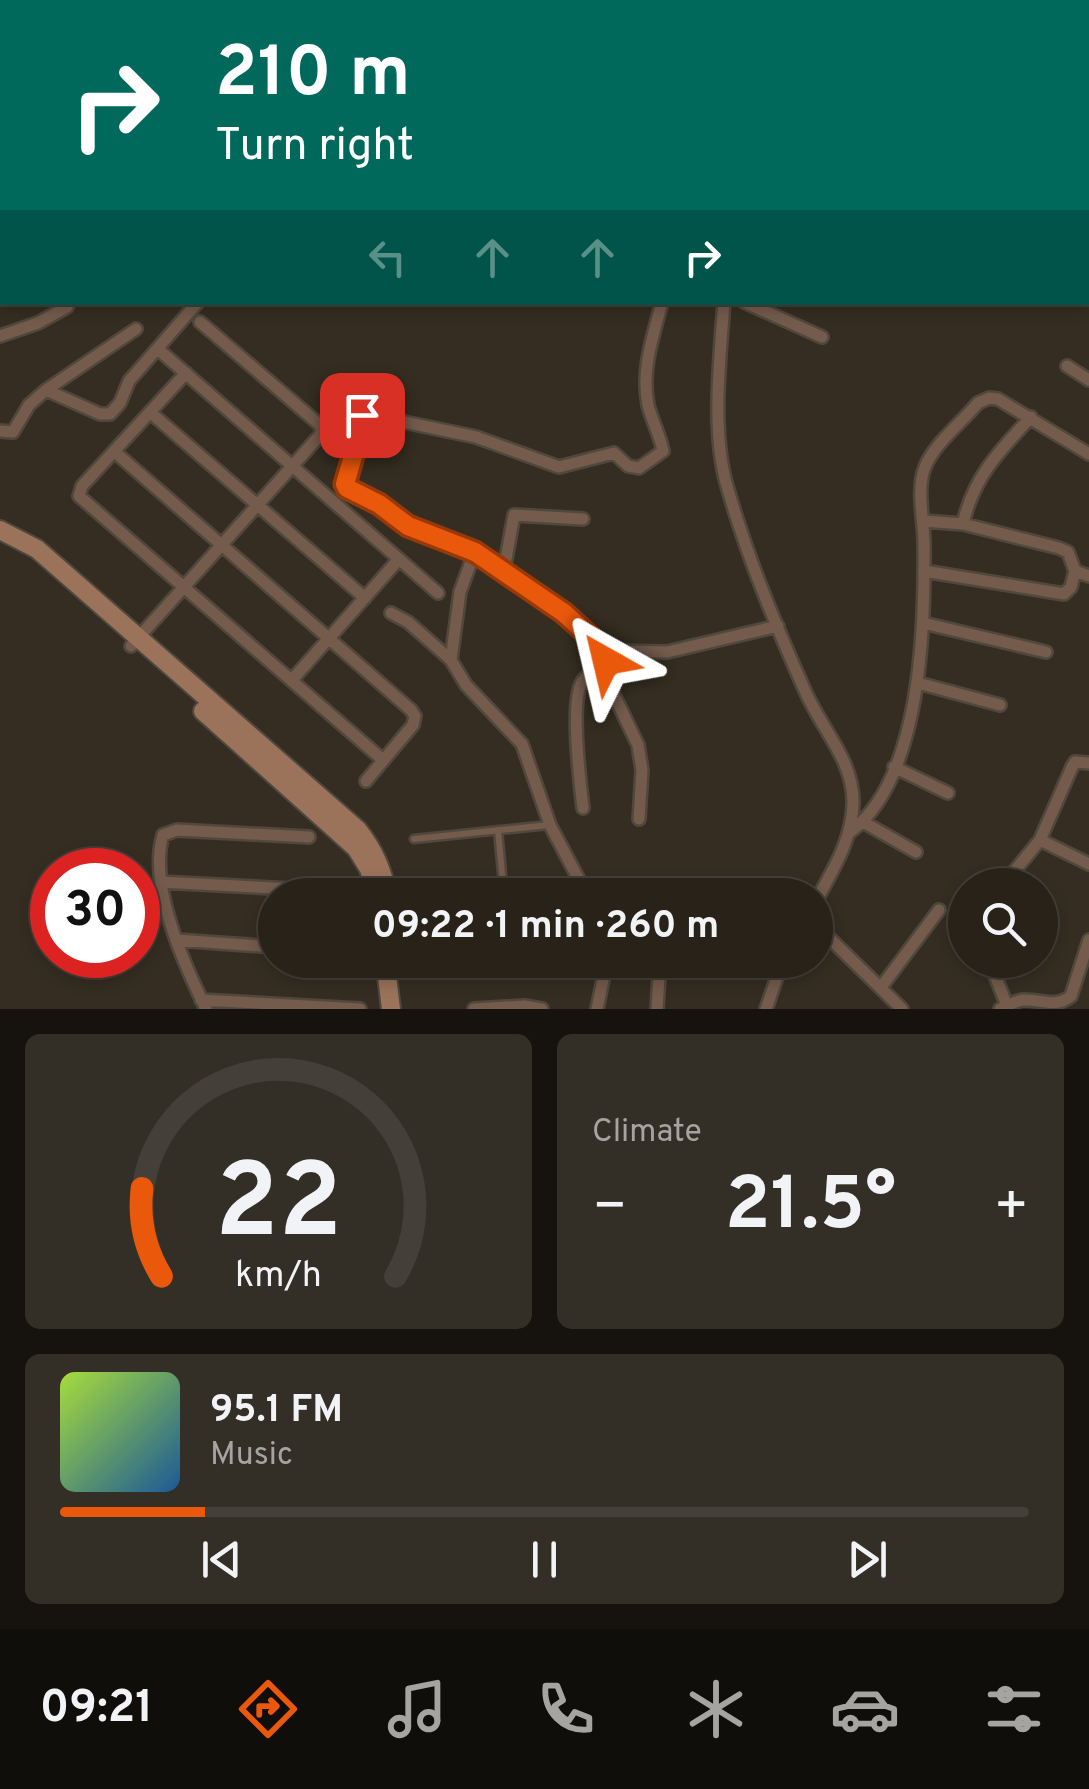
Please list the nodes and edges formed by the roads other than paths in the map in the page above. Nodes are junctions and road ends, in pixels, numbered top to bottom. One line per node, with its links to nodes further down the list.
1 (196, 305): 10 (street)
2 (661, 305): 27 (street)
3 (724, 305): 38 (street)
4 (751, 305): 9 (street)
5 (67, 308): 8 (street)
6 (200, 322): 20 (street)
7 (136, 328): 14 (street)
8 (0, 336)
9 (822, 336)
10 (159, 350): 12 (street); 14 (street)
11 (1067, 366): 13 (street)
12 (186, 373): 15 (street); 20 (street)
13 (1089, 380)
14 (46, 390): 17 (street)
15 (152, 413): 18 (street); 21 (street)
16 (1031, 417): 19 (street); 23 (street); 24 (street)
17 (0, 431)
18 (116, 453): 26 (street); 33 (street)
19 (1089, 454)
20 (293, 466): 21 (street); 28 (street)
21 (259, 506): 26 (street); 35 (street)
22 (583, 519): 29 (street)
23 (924, 521): 24 (street); 30 (street)
24 (963, 524): 31 (street)
25 (8, 534): 40 (street)
26 (223, 546): 33 (street); 39 (street)
27 (475, 552): 29 (street); 43 (street)
28 (399, 559): 34 (street); 35 (street)
29 (504, 570): 42 (street)
30 (924, 571): 31 (street); 37 (street)
31 (1075, 571): 32 (street)
32 (1089, 576)
33 (185, 587): 40 (street); 44 (street)
34 (438, 593)
35 (365, 598): 39 (street)
36 (392, 613): 43 (street)
37 (922, 623): 41 (street); 45 (street)
38 (778, 626): 42 (street); 57 (street)
39 (328, 640): 44 (street); 47 (street)
40 (135, 642): 64 (street); 65 (street)
41 (1046, 652)
42 (606, 656): 52 (street); 53 (street)
43 (450, 660): 55 (street)
44 (292, 680): 47 (street)
45 (918, 683): 46 (street); 49 (street)
46 (1000, 705)
47 (383, 760): 50 (street)
48 (1089, 763): 60 (street)
49 (894, 767): 51 (street); 54 (street)
50 (366, 781)
51 (948, 793)
52 (583, 808)
53 (639, 819)
54 (864, 822): 57 (street); 61 (street)
55 (550, 824): 56 (lane); 67 (street)
56 (498, 830): 59 (lane); 66 (lane)
57 (850, 832): 68 (street)
58 (309, 837): 69 (street)
59 (414, 839)
60 (1040, 840): 62 (street); 63 (street)
61 (916, 852)
62 (1089, 864)
63 (1017, 868)
64 (372, 878)
65 (384, 878)
66 (503, 878)
67 (578, 878)
68 (827, 878)
69 (161, 882): 70 (street); 72 (street)
70 (258, 887)
71 (939, 910): 82 (street)
72 (176, 940): 75 (street); 83 (street)
73 (1089, 940): 84 (street)
74 (833, 941): 82 (street)
75 (258, 947)
76 (387, 978): 86 (street)
77 (396, 978): 87 (street)
78 (603, 978): 90 (street)
79 (659, 978): 91 (street)
80 (773, 978): 92 (street)
81 (994, 978): 84 (street)
82 (882, 986): 93 (street)
83 (204, 1004): 85 (street)
84 (1003, 1007)
85 (360, 1009)
86 (391, 1009)
87 (399, 1009)
88 (474, 1009): 89 (street)
89 (542, 1009)
90 (597, 1009)
91 (657, 1009)
92 (766, 1009)
93 (902, 1009)

